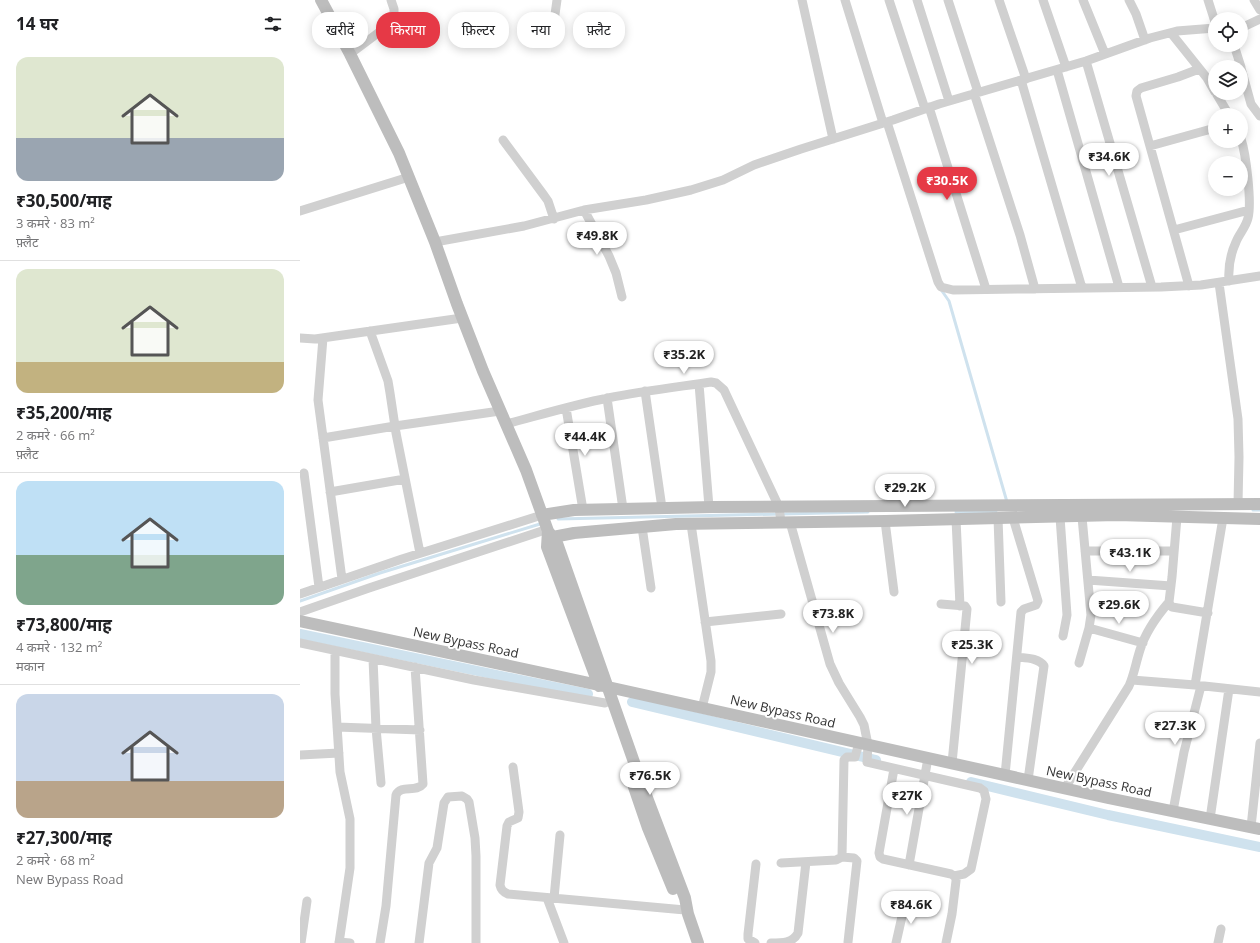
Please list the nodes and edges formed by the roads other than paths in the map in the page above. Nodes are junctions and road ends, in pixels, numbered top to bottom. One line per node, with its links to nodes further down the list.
1 (321, 0): 23 (street)
2 (391, 0): 23 (street)
3 (557, 0): 16 (street)
4 (802, 0): 38 (street)
5 (845, 0): 36 (street)
6 (889, 0): 34 (street)
7 (917, 0): 33 (street)
8 (948, 0): 31 (street)
9 (1000, 0): 29 (street)
10 (1043, 0): 26 (street)
11 (1083, 0): 24 (street)
12 (1129, 0): 22 (street)
13 (1208, 0): 17 (street)
14 (1254, 0): 15 (street)
15 (1260, 10)
16 (555, 12)
17 (1212, 12)
18 (1260, 19): 19 (street)
19 (1248, 25)
20 (1208, 28): 21 (street)
21 (1171, 33): 22 (street); 27 (street)
22 (1145, 40): 24 (street)
23 (350, 54): 42 (street)
24 (1105, 54): 25 (street)
25 (1086, 61): 26 (street); 53 (street)
26 (1066, 67): 28 (street)
27 (1199, 69): 30 (street); 40 (street)
28 (1057, 70): 29 (street); 52 (street)
29 (1024, 79): 31 (street); 54 (street)
30 (1208, 82)
31 (976, 93): 33 (street); 55 (street)
32 (1248, 93): 35 (street)
33 (949, 101): 34 (street)
34 (927, 108): 36 (street); 56 (street)
35 (1260, 116)
36 (885, 122): 38 (street); 56 (street)
37 (1208, 130): 40 (street)
38 (833, 139): 44 (street)
39 (503, 140): 46 (street)
40 (1150, 146): 47 (street)
41 (1243, 148): 45 (street)
42 (408, 177): 43 (street); 48 (street)
43 (300, 210)
44 (584, 210): 46 (street); 57 (street)
45 (1249, 210): 47 (street); 50 (street)
46 (554, 219): 48 (street)
47 (1174, 230): 51 (street)
48 (435, 242): 58 (street)
49 (1260, 276): 50 (street)
50 (1224, 282): 51 (street); 73 (street)
51 (1190, 286): 53 (street)
52 (1119, 287): 53 (street); 54 (street)
53 (1152, 287)
54 (1082, 288): 55 (street)
55 (1035, 289): 56 (street)
56 (986, 290)
57 (622, 297)
58 (462, 318): 59 (street); 66 (street)
59 (370, 331): 61 (street); 68 (street)
60 (300, 338): 61 (street)
61 (323, 338): 69 (street)
62 (699, 384): 63 (street); 75 (street); 80 (street)
63 (645, 391): 64 (street); 76 (street)
64 (606, 398): 65 (street); 77 (street)
65 (566, 408): 67 (street); 78 (street)
66 (500, 411): 67 (street); 68 (street)
67 (506, 424): 79 (street)
68 (395, 426): 69 (street); 71 (street)
69 (323, 438): 72 (street)
70 (304, 473): 99 (street)
71 (405, 479): 72 (street); 95 (street)
72 (330, 492): 96 (street)
73 (1238, 504): 74 (street); 80 (street)
74 (1260, 504)
75 (709, 507): 76 (street); 80 (street)
76 (662, 508): 77 (street)
77 (623, 509): 78 (street)
78 (583, 510): 79 (street)
79 (542, 514): 92 (street); 95 (street)
80 (782, 516): 89 (street); 90 (street); 132 (street)
81 (1177, 516): 83 (street); 86 (street); 94 (street)
82 (1060, 517): 83 (street); 85 (street); 113 (street)
83 (1082, 517): 93 (street)
84 (998, 518): 85 (street); 87 (street); 103 (street)
85 (1013, 518): 117 (street)
86 (1223, 518): 88 (street); 108 (street)
87 (956, 519): 89 (street); 106 (street)
88 (1260, 519)
89 (885, 521): 101 (street)
90 (691, 524): 91 (street); 111 (street)
91 (642, 527): 92 (street); 100 (street)
92 (550, 532): 107 (street); 122 (street)
93 (1085, 551): 94 (street); 97 (street)
94 (1174, 551): 98 (street)
95 (420, 553): 96 (street)
96 (342, 580): 99 (street)
97 (1088, 580): 98 (street); 112 (street)
98 (1171, 586): 104 (street)
99 (319, 587): 102 (street)
100 (651, 588)
101 (894, 592)
102 (300, 594)
103 (1001, 602)
104 (1169, 602): 108 (street); 115 (street)
105 (941, 604): 106 (street)
106 (960, 606): 135 (street)
107 (300, 612)
108 (1208, 613): 123 (street)
109 (781, 614): 111 (street)
110 (300, 621): 122 (street, New Bypass Road)
111 (705, 622): 127 (street)
112 (1089, 628): 115 (street); 119 (street)
113 (1063, 636)
114 (300, 643): 116 (street)
115 (1143, 643): 121 (street)
116 (335, 651): 118 (street); 128 (street)
117 (1017, 657): 139 (street); 140 (street)
118 (373, 659): 120 (street); 129 (street)
119 (1079, 663)
120 (415, 668): 126 (street); 130 (street)
121 (1132, 680): 123 (street); 142 (street)
122 (603, 686): 126 (street); 127 (street, New Bypass Road); 156 (street)
123 (1198, 686): 124 (street); 143 (street)
124 (1229, 689): 125 (street); 144 (street)
125 (1260, 692)
126 (605, 703): 156 (street)
127 (702, 708): 132 (street, New Bypass Road)
128 (337, 727): 129 (street); 133 (street)
129 (376, 728): 130 (street); 141 (street)
130 (420, 730): 162 (street)
131 (1260, 744): 145 (street)
132 (862, 751): 137 (street, New Bypass Road); 138 (street); 147 (street)
133 (339, 753): 134 (street); 158 (street)
134 (300, 755)
135 (952, 763): 137 (street, New Bypass Road); 139 (street, New Bypass Road)
136 (513, 767): 153 (street)
137 (926, 768): 138 (street); 151 (street); 152 (street)
138 (894, 769): 151 (street)
139 (1005, 775): 140 (street, New Bypass Road)
140 (1028, 780): 142 (street, New Bypass Road)
141 (381, 783)
142 (1065, 788): 143 (street, New Bypass Road)
143 (1173, 811): 144 (street, New Bypass Road)
144 (1210, 819): 145 (street, New Bypass Road)
145 (1255, 828)
146 (560, 835): 153 (street)
147 (842, 857): 148 (street); 159 (street)
148 (806, 862): 149 (street); 168 (street)
149 (781, 863)
150 (756, 864): 167 (street)
151 (909, 865): 152 (street)
152 (954, 876): 170 (street)
153 (551, 898): 156 (street); 165 (street)
154 (307, 901): 160 (street)
155 (905, 903): 169 (street)
156 (686, 912): 166 (street)
157 (1221, 928): 171 (street)
158 (339, 942): 161 (street)
159 (848, 942)
160 (302, 943)
161 (350, 943)
162 (380, 943)
163 (419, 943): 164 (street)
164 (476, 943)
165 (564, 943)
166 (698, 943)
167 (755, 943)
168 (770, 943)
169 (896, 943)
170 (946, 943)
171 (1218, 943)

